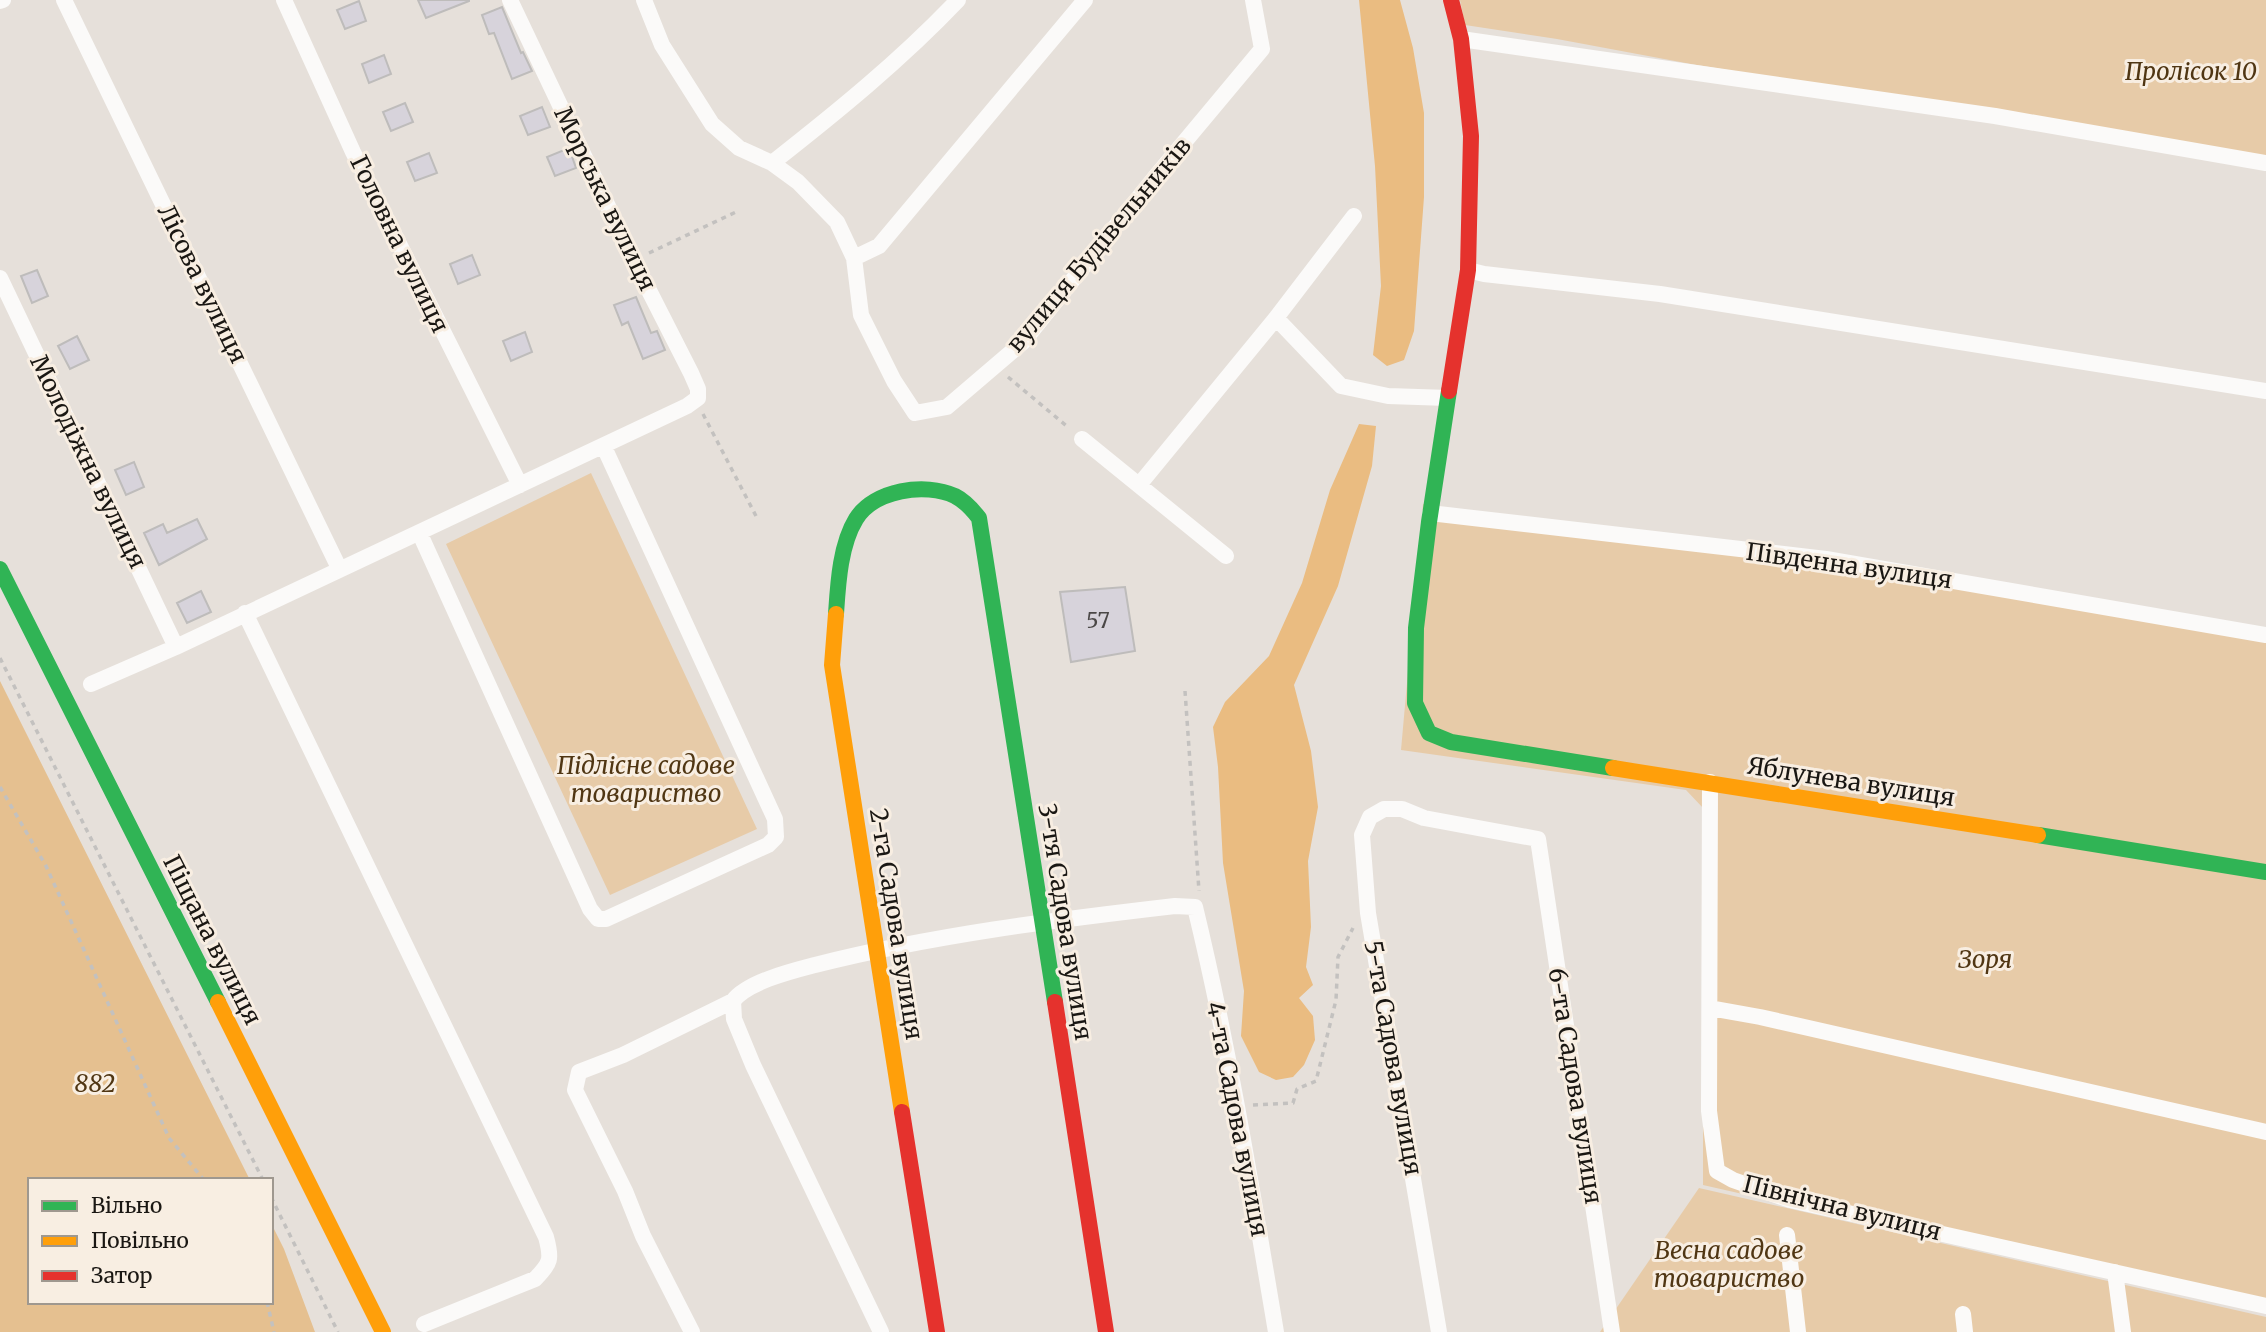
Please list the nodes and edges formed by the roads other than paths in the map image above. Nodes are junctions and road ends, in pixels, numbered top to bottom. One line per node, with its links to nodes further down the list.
1 (64, 0): 27 (street, Лісова вулиця)
2 (284, 0): 21 (street, Головна вулиця)
3 (510, 0): 20 (street, Морська вулиця)
4 (644, 0): 10 (street)
5 (958, 0): 10 (street)
6 (1085, 0): 13 (street)
7 (1253, 0): 13 (street, вулиця Будівельників)
8 (1451, 0): 9 (street)
9 (1461, 38): 11 (street); 14 (street)
10 (772, 163): 13 (street)
11 (2266, 163)
12 (1354, 216): 16 (street)
13 (854, 258)
14 (1468, 270): 17 (street); 18 (street)
15 (0, 278): 31 (street, Молодіжна вулиця)
16 (1276, 318): 18 (street); 22 (street)
17 (2266, 391)
18 (1448, 398): 23 (street)
19 (1082, 439): 22 (street)
20 (604, 447): 21 (street); 25 (street)
21 (520, 485): 25 (street)
22 (1139, 485): 26 (street)
23 (1430, 513): 30 (street, Південна вулиця); 33 (street, Яблунева вулиця)
24 (853, 524): 36 (street, 3-тя Садова вулиця); 37 (street, 2-га Садова вулиця)
25 (420, 534): 27 (street)
26 (1226, 556)
27 (339, 568): 29 (street)
28 (0, 569): 46 (street, Піщана вулиця)
29 (245, 613): 31 (street); 45 (street)
30 (2266, 635)
31 (176, 647): 32 (street)
32 (91, 684)
33 (1710, 782): 35 (street, Яблунева вулиця); 39 (street, Північна вулиця)
34 (1402, 808): 52 (street, 5-та Садова вулиця); 53 (street, 6-та Садова вулиця)
35 (2266, 872)
36 (1041, 922): 37 (street); 50 (street, 3-тя Садова вулиця); 51 (street, 4-та Садова вулиця)
37 (877, 949): 38 (street); 49 (street, 2-га Садова вулиця)
38 (733, 1000): 47 (street); 48 (street)
39 (1710, 1008): 40 (street); 42 (street, Північна вулиця)
40 (2266, 1132)
41 (1787, 1235): 54 (street)
42 (2115, 1272): 43 (street, Північна вулиця); 56 (street)
43 (2266, 1306)
44 (1963, 1314): 55 (street)
45 (424, 1324)
46 (383, 1332)
47 (692, 1332)
48 (881, 1332)
49 (937, 1332)
50 (1106, 1332)
51 (1276, 1332)
52 (1439, 1332)
53 (1612, 1332)
54 (1798, 1332)
55 (1965, 1332)
56 (2123, 1332)

